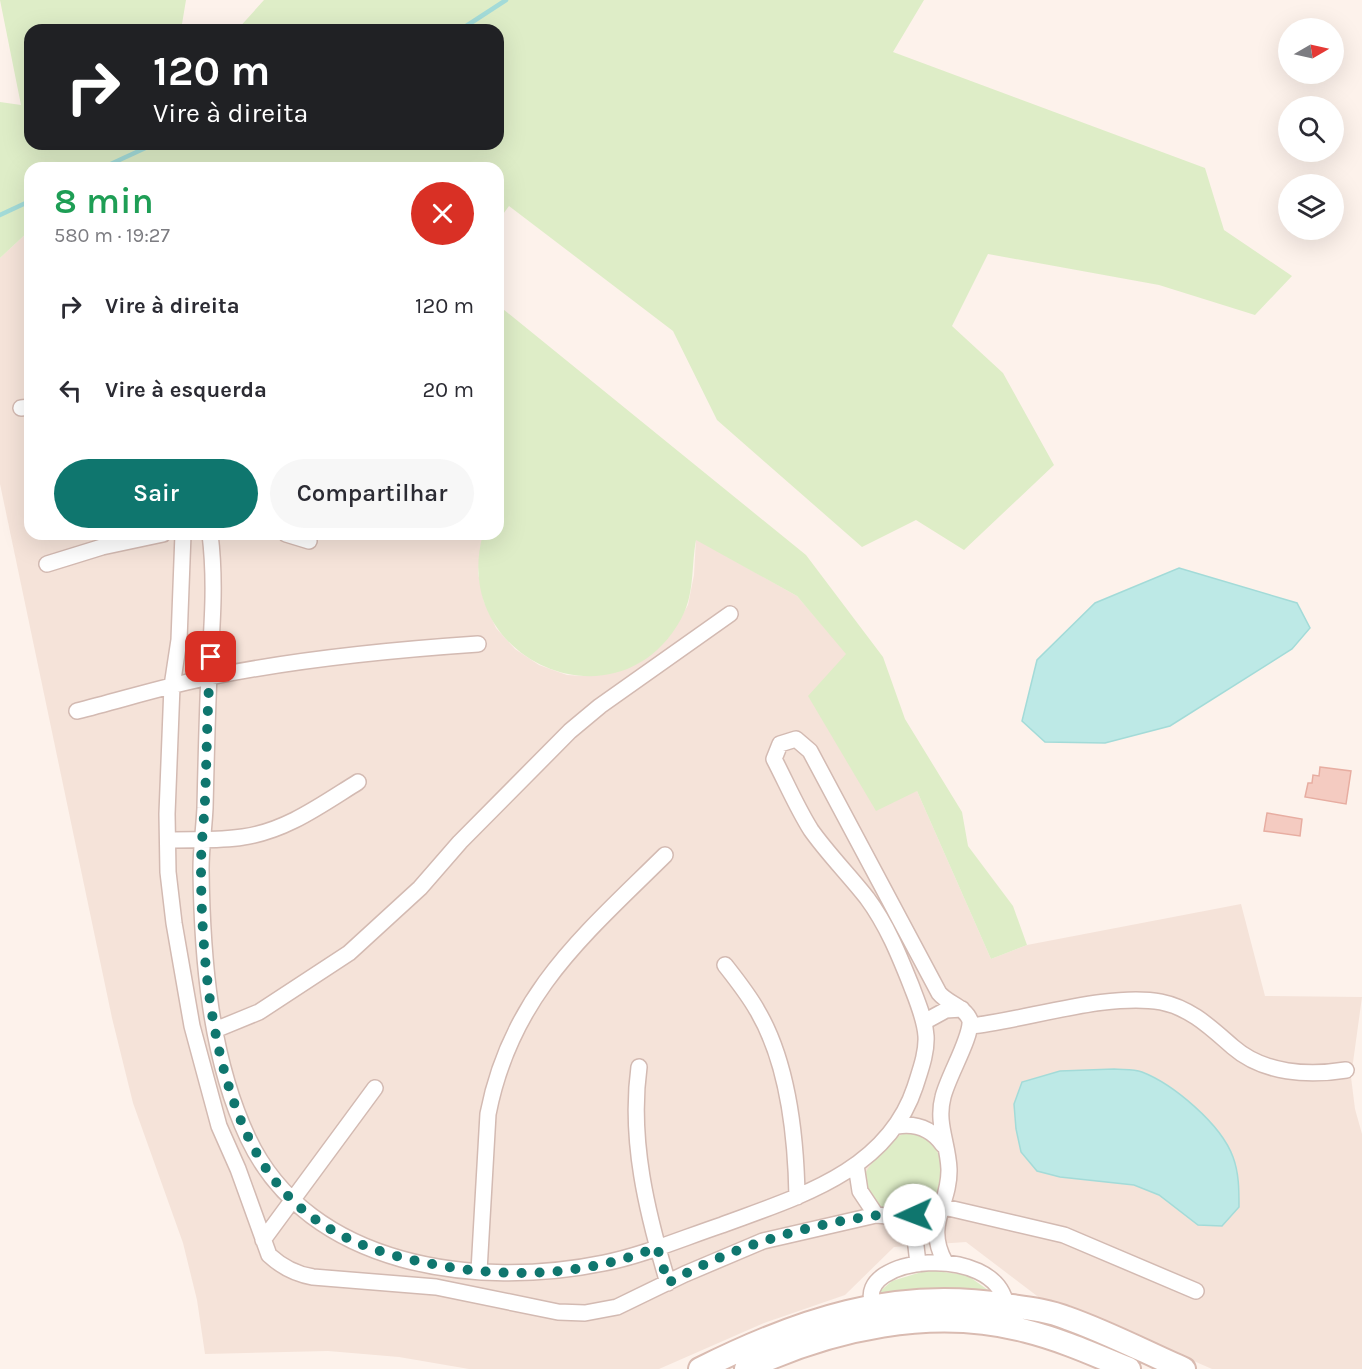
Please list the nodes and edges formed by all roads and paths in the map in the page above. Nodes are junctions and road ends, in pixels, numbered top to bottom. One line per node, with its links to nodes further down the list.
1 (135, 540): 6 (street)
2 (183, 540): 10 (street)
3 (210, 540): 9 (street)
4 (306, 540): 5 (street)
5 (309, 541)
6 (47, 564)
7 (730, 614): 20 (street)
8 (478, 644): 9 (street)
9 (209, 677): 10 (street); 13 (street)
10 (172, 686): 11 (street); 14 (street)
11 (77, 711)
12 (358, 783): 13 (street)
13 (204, 839): 14 (street); 20 (street)
14 (169, 840): 32 (street)
15 (665, 855): 36 (street)
16 (725, 965): 27 (street)
17 (963, 1009): 18 (street); 18 (street); 19 (street)
18 (924, 1022): 24 (street)
19 (971, 1026): 22 (street); 25 (street)
20 (215, 1030): 28 (street)
21 (639, 1067): 33 (street)
22 (1346, 1070)
23 (375, 1088): 28 (street)
24 (897, 1126): 25 (street); 26 (street)
25 (945, 1148): 29 (street)
26 (856, 1165): 27 (street); 30 (street)
27 (797, 1197): 33 (street)
28 (292, 1199): 32 (street); 36 (street)
29 (940, 1206): 31 (street); 34 (street); 38 (street)
30 (876, 1215): 31 (street); 37 (street)
31 (899, 1217): 35 (street)
32 (263, 1239): 37 (street)
33 (657, 1247): 36 (street); 37 (street)
34 (945, 1262): 35 (street); 40 (street)
35 (918, 1263): 39 (street)
36 (479, 1271)
37 (668, 1283)
38 (1196, 1291)
39 (873, 1304): 40 (street); 42 (street); 43 (street)
40 (1006, 1305): 41 (street); 46 (street)
41 (991, 1324): 42 (street); 45 (street)
42 (888, 1325): 44 (street)
43 (700, 1369)
44 (746, 1369)
45 (1129, 1369)
46 (1184, 1369)

